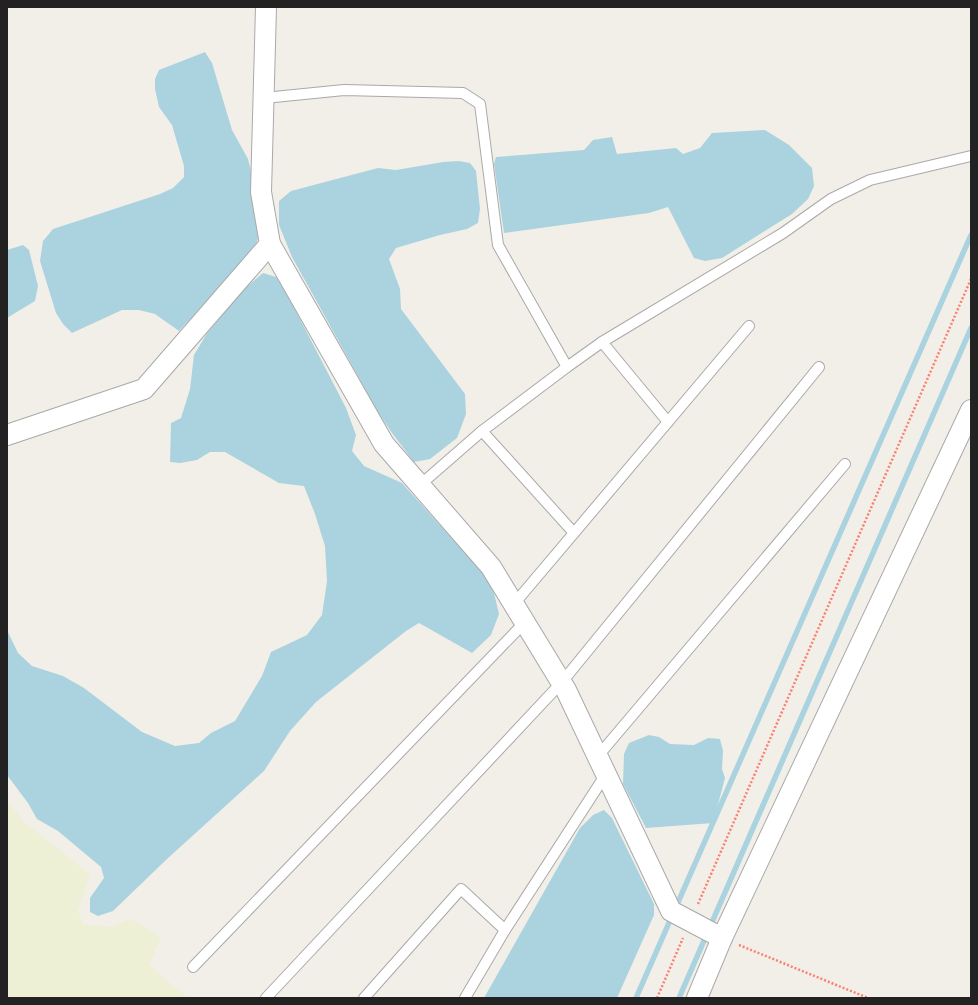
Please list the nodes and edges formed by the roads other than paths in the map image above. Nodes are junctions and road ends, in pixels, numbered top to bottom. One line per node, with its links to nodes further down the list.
1 (266, 7): 2 (street)
2 (264, 98): 4 (street); 7 (lane)
3 (971, 156): 6 (lane)
4 (270, 244): 12 (street); 14 (street)
5 (749, 326): 10 (lane)
6 (602, 342): 7 (lane); 10 (lane)
7 (566, 367): 11 (lane)
8 (819, 367): 18 (lane)
9 (971, 410): 21 (street)
10 (668, 422): 15 (lane)
11 (482, 430): 14 (lane); 15 (lane)
12 (7, 435)
13 (845, 464): 19 (lane)
14 (420, 486): 16 (street)
15 (574, 533): 16 (lane)
16 (514, 604): 17 (street)
17 (525, 622): 18 (street); 23 (lane)
18 (562, 682): 19 (street); 24 (lane)
19 (598, 756): 20 (street)
20 (606, 774): 21 (street); 22 (lane)
21 (697, 925): 27 (street)
22 (505, 930): 25 (lane); 26 (lane)
23 (193, 967)
24 (266, 998)
25 (364, 998)
26 (466, 998)
27 (697, 998)

